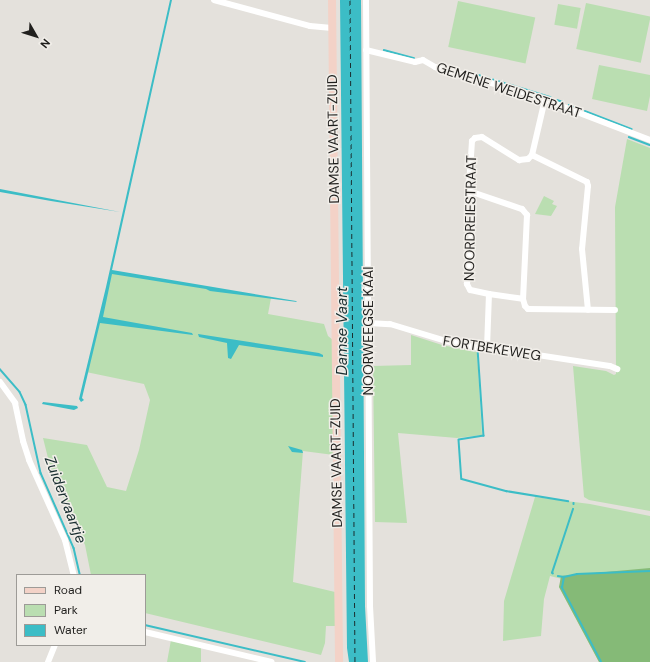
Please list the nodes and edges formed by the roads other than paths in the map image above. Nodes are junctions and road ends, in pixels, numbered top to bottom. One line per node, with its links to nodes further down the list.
1 (214, 0): 4 (street)
2 (332, 0): 4 (street, DAMSE VAART-ZUID)
3 (366, 0): 5 (street, NOORWEEGSE KAAI)
4 (332, 28): 23 (street, DAMSE VAART-ZUID)
5 (366, 50): 6 (street, GEMENE WEIDESTRAAT); 14 (street, NOORWEEGSE KAAI)
6 (545, 99): 7 (street, GEMENE WEIDESTRAAT); 8 (street)
7 (650, 140)
8 (532, 155): 9 (street, NOORDREIESTRAAT); 12 (street)
9 (469, 191): 10 (street, NOORDREIESTRAAT); 11 (street)
10 (489, 294): 11 (street); 15 (street, NOORDREIESTRAAT)
11 (524, 299): 12 (street)
12 (588, 310): 13 (street)
13 (615, 310)
14 (368, 322): 15 (street, FORTBEKEWEG); 24 (street, NOORWEEGSE KAAI)
15 (487, 348): 16 (street, FORTBEKEWEG)
16 (618, 369)
17 (0, 382): 18 (street)
18 (74, 574)
19 (146, 632): 22 (street)
20 (55, 646): 21 (street)
21 (48, 662)
22 (272, 662)
23 (339, 662)
24 (373, 662)

